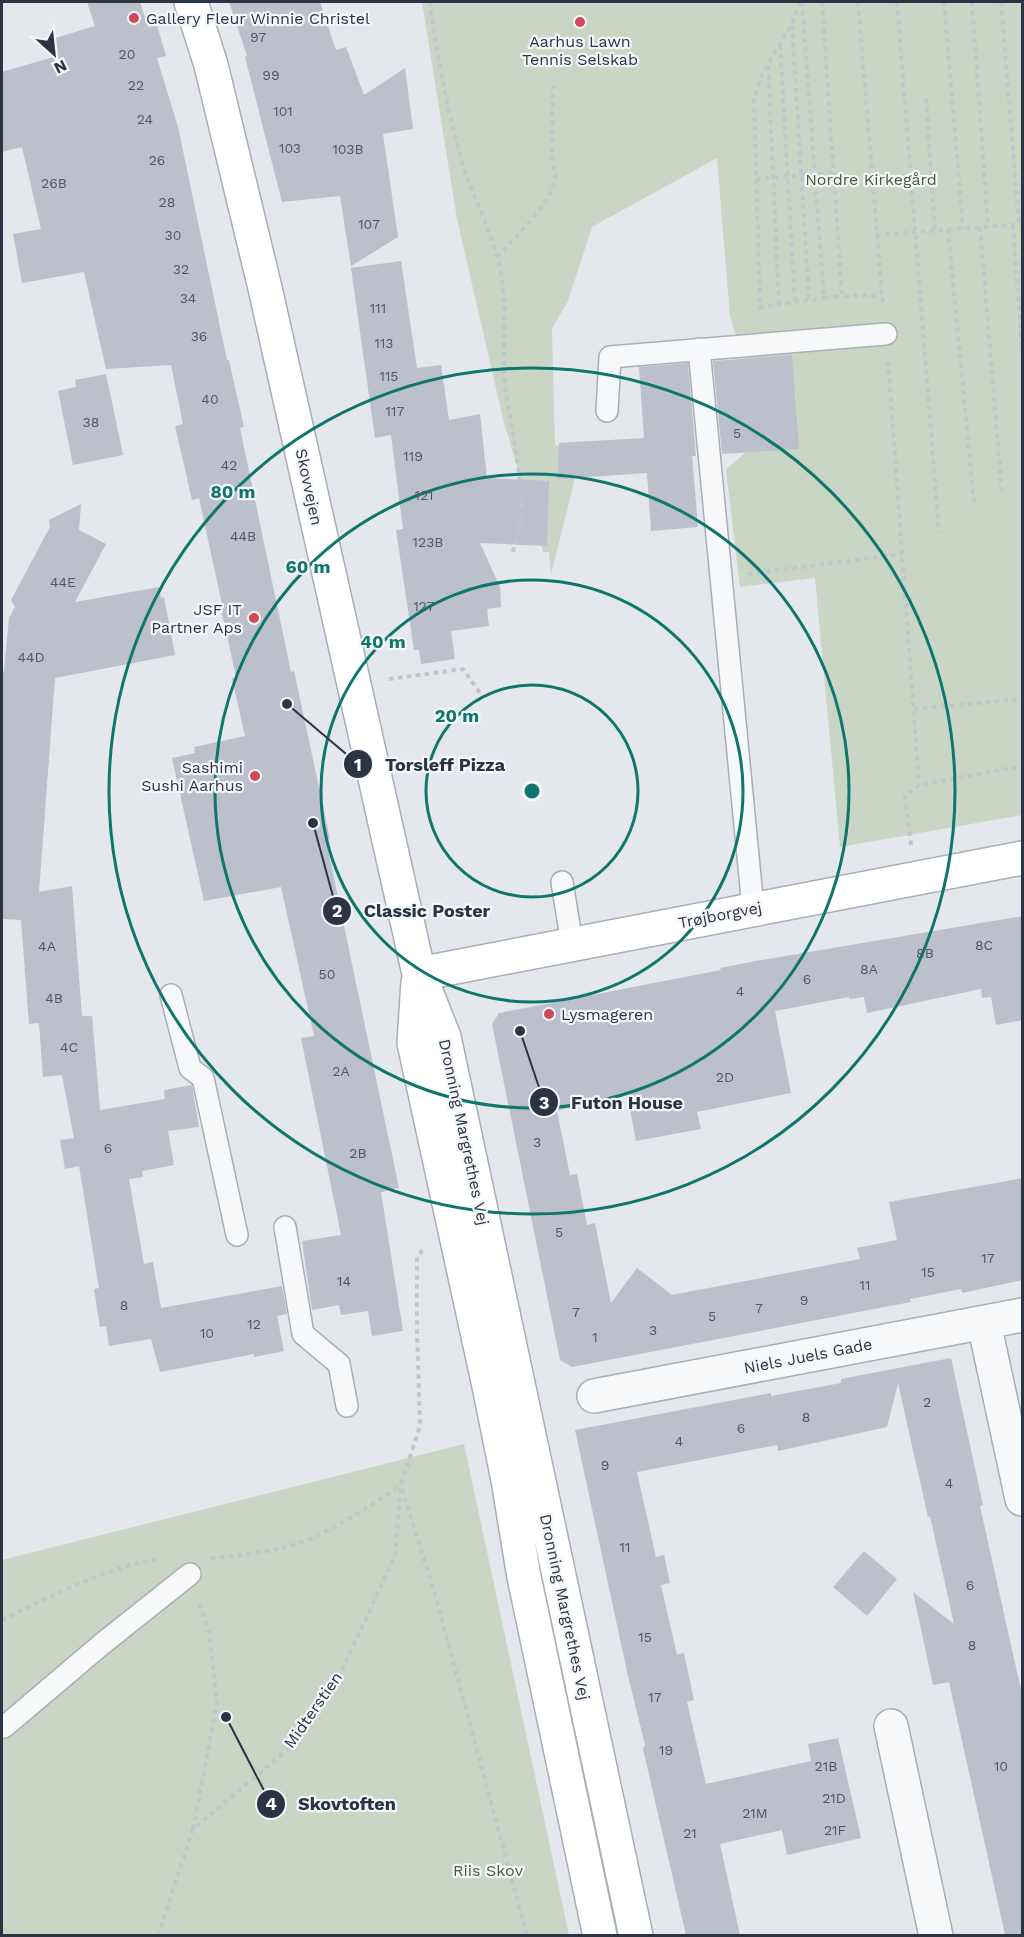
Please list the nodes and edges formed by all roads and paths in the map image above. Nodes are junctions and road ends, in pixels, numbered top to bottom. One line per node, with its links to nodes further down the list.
1 (191, 2): 58 (street, Skovvejen)
2 (430, 2): 30 (path)
3 (801, 2): 10 (path); 15 (path)
4 (822, 2): 16 (path)
5 (858, 2): 29 (path)
6 (897, 2): 28 (path)
7 (944, 2): 25 (path)
8 (972, 2): 24 (path)
9 (1001, 2): 21 (path)
10 (792, 24): 11 (path); 17 (path)
11 (780, 44): 12 (path); 18 (path)
12 (768, 66): 19 (path); 20 (path)
13 (553, 86): 30 (path)
14 (926, 99): 27 (path)
15 (814, 173): 16 (path); 17 (path); 33 (path)
16 (834, 173): 32 (path)
17 (801, 175): 18 (path); 34 (path)
18 (788, 176): 19 (path); 35 (path)
19 (773, 177): 20 (path); 36 (path)
20 (756, 179): 36 (path)
21 (1021, 224): 22 (path)
22 (1013, 225): 24 (path); 39 (path)
23 (980, 227): 24 (path); 25 (path); 41 (path)
24 (988, 227)
25 (963, 228): 26 (path)
26 (948, 229): 27 (path); 42 (path)
27 (935, 231): 28 (path)
28 (914, 232): 29 (path); 43 (path)
29 (876, 235): 31 (path)
30 (497, 257): 44 (path)
31 (882, 295): 32 (path); 37 (path)
32 (842, 296): 33 (path)
33 (824, 298): 34 (path)
34 (809, 300): 35 (path)
35 (795, 302): 36 (path)
36 (779, 304)
37 (886, 334): 38 (lane); 45 (path)
38 (699, 349): 40 (lane); 46 (lane)
39 (1023, 349)
40 (607, 411)
41 (1002, 495)
42 (974, 503)
43 (939, 533)
44 (511, 554)
45 (902, 554): 46 (path); 50 (path)
46 (721, 577): 56 (lane)
47 (384, 680): 48 (path)
48 (480, 693)
49 (1023, 699): 50 (path)
50 (914, 709): 52 (path)
51 (1023, 766): 52 (path)
52 (919, 785): 54 (path)
53 (1023, 858): 54 (street, Trøjborgvej)
54 (918, 877): 56 (street, Trøjborgvej)
55 (562, 882): 57 (lane)
56 (753, 908): 57 (street, Trøjborgvej)
57 (572, 944): 58 (street, Trøjborgvej)
58 (419, 974): 60 (street, Dronning Margrethes Vej); 76 (street, Dronning Margrethes Vej)
59 (171, 995): 62 (lane)
60 (449, 1198): 67 (path, Midterstien); 75 (street, Dronning Margrethes Vej)
61 (285, 1227): 66 (lane)
62 (237, 1235)
63 (1023, 1315): 64 (street, Niels Juels Gade)
64 (984, 1323): 65 (street, Niels Juels Gade); 68 (street)
65 (594, 1396)
66 (347, 1406)
67 (401, 1485): 72 (path, Midterstien); 74 (path)
68 (1023, 1499)
69 (190, 1574): 71 (lane); 72 (path)
70 (891, 1726): 77 (street)
71 (4, 1727)
72 (193, 1829): 73 (path)
73 (158, 1935)
74 (527, 1935)
75 (600, 1935)
76 (636, 1935)
77 (936, 1935)

